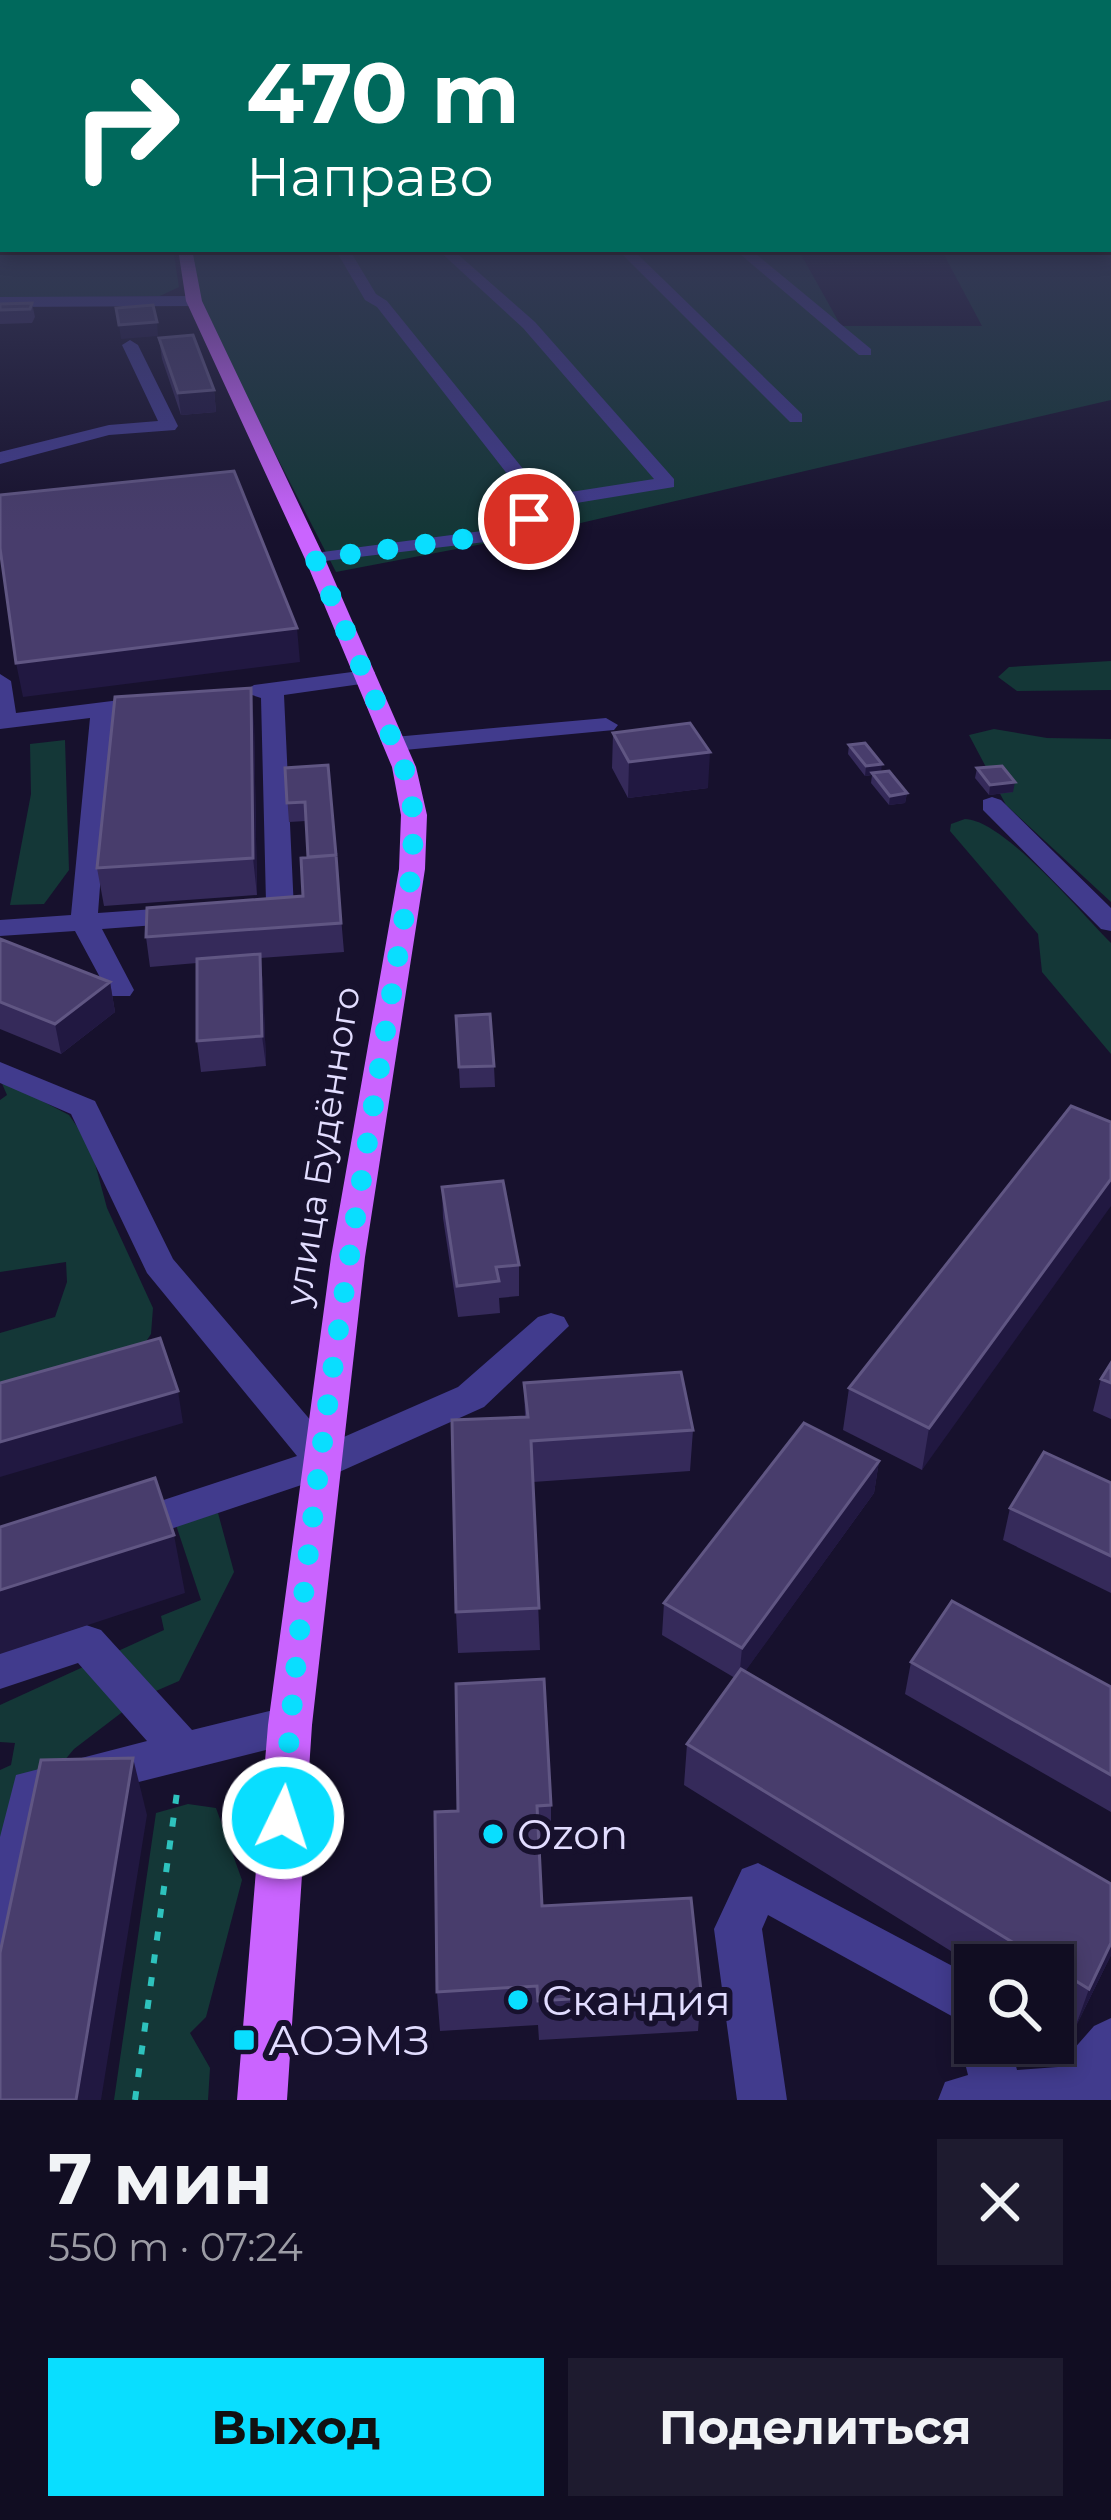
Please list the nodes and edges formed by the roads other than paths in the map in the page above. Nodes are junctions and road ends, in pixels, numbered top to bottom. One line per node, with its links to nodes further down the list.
1 (210, 335): 11 (main road, улица Будённого)
2 (407, 335): 10 (street)
3 (537, 335): 10 (street)
4 (712, 335): 8 (street)
5 (845, 335): 7 (street)
6 (130, 345): 9 (street)
7 (866, 352)
8 (796, 418)
9 (0, 458)
10 (540, 503): 11 (street)
11 (315, 559): 12 (main road, улица Будённого)
12 (367, 676): 14 (street); 20 (main road, улица Будённого)
13 (0, 681): 18 (street)
14 (272, 690): 15 (street); 22 (street)
15 (230, 695)
16 (187, 700): 17 (street)
17 (102, 709): 18 (street); 22 (street)
18 (2, 721)
19 (606, 725): 20 (street)
20 (394, 744): 28 (main road, улица Будённого)
21 (992, 805): 23 (street)
22 (84, 921): 24 (street); 25 (street)
23 (1111, 923)
24 (0, 928)
25 (120, 990)
26 (0, 1072): 28 (street)
27 (551, 1325): 28 (street)
28 (324, 1462): 29 (street); 31 (main road, улица Будённого)
29 (86, 1541)
30 (0, 1671): 32 (street)
31 (290, 1724): 32 (street); 41 (main road, улица Будённого)
32 (183, 1750): 33 (street)
33 (16, 1793): 34 (street)
34 (6, 1888): 35 (street)
35 (0, 1953)
36 (954, 1992): 42 (street)
37 (1111, 2043): 39 (street)
38 (986, 2064): 40 (street)
39 (1081, 2096): 40 (street)
40 (987, 2099)
41 (262, 2100)
42 (762, 2100)

